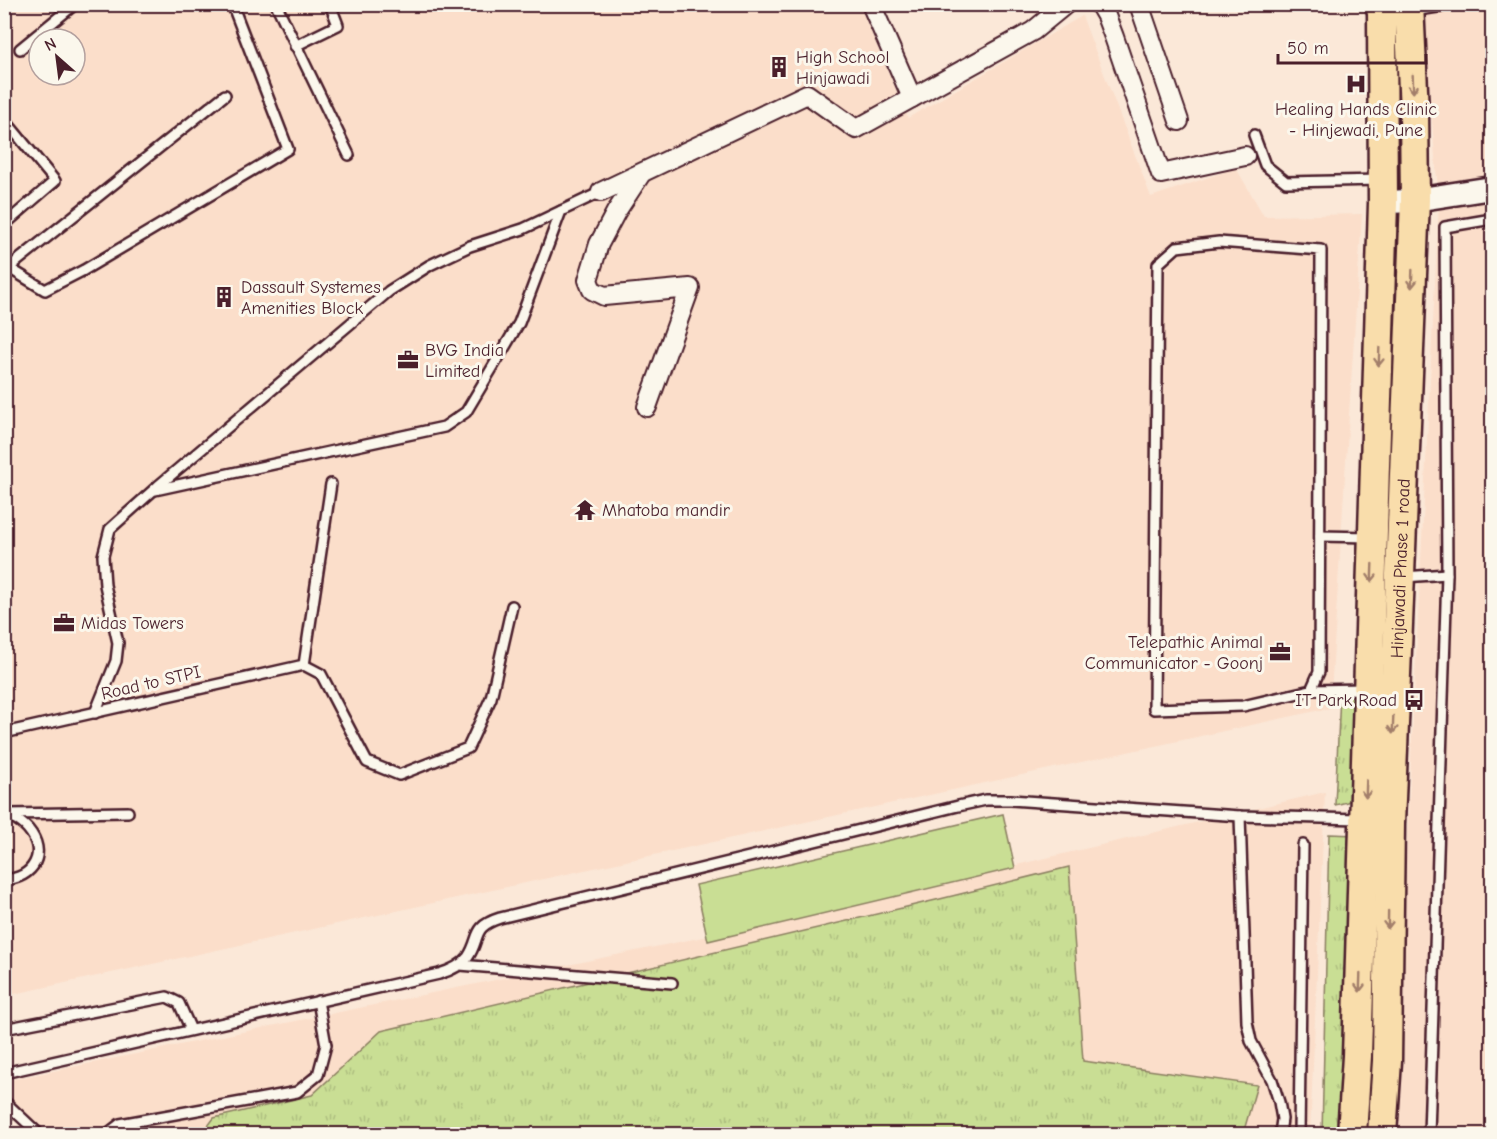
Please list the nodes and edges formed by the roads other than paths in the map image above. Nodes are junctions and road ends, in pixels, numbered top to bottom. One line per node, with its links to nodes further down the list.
1 (75, 4): 12 (lane)
2 (232, 4): 28 (lane)
3 (276, 4): 11 (lane)
4 (330, 4): 11 (lane)
5 (871, 4): 14 (street)
6 (1066, 4): 14 (street)
7 (1099, 4): 19 (street)
8 (1139, 4): 16 (street)
9 (1457, 4): 10 (lane)
10 (1396, 10): 22 (main road, Hinjawadi Phase 1 road); 24 (main road, Hinjawadi Phase 1 road, one-way to 24)
11 (296, 46): 18 (lane)
12 (20, 49)
13 (225, 95): 28 (lane)
14 (912, 98): 20 (street)
15 (4, 119): 27 (lane)
16 (1179, 121)
17 (1254, 135): 22 (lane)
18 (349, 155)
19 (1245, 156)
20 (642, 172): 23 (street); 29 (street)
21 (1492, 188): 24 (street)
22 (1383, 191): 24 (street); 33 (main road, Hinjawadi Phase 1 road, one-way to 33)
23 (601, 192): 25 (lane)
24 (1415, 200): 35 (main road, Hinjawadi Phase 1 road, one-way to 35)
25 (561, 211): 31 (lane); 31 (lane)
26 (1492, 219): 34 (lane)
27 (4, 225)
28 (7, 270)
29 (647, 407)
30 (331, 484): 37 (lane)
31 (153, 491): 40 (lane)
32 (1320, 536): 33 (lane); 39 (lane); 39 (lane)
33 (1373, 537): 38 (main road, Hinjawadi Phase 1 road, one-way to 38)
34 (1448, 574): 35 (lane); 61 (lane)
35 (1399, 577): 60 (main road, Hinjawadi Phase 1 road, one-way to 60)
36 (512, 606): 37 (lane)
37 (304, 665): 40 (lane, Road to STPI)
38 (1369, 688): 39 (lane); 45 (main road, Hinjawadi Phase 1 road, one-way to 45)
39 (1311, 690)
40 (95, 713): 41 (lane, Road to STPI)
41 (4, 734)
42 (128, 812): 43 (lane)
43 (6, 813): 47 (lane)
44 (1240, 816): 45 (lane); 48 (lane); 57 (lane)
45 (1365, 820): 59 (main road, Hinjawadi Phase 1 road, one-way to 59)
46 (1303, 845): 58 (lane)
47 (4, 880)
48 (460, 965): 49 (lane); 50 (lane)
49 (672, 983)
50 (318, 1001): 52 (lane); 56 (lane)
51 (4, 1029): 52 (lane)
52 (191, 1030): 53 (lane)
53 (4, 1073)
54 (4, 1101): 55 (lane)
55 (39, 1134)
56 (107, 1134)
57 (1280, 1134)
58 (1299, 1134)
59 (1352, 1134)
60 (1382, 1134)
61 (1429, 1134)

